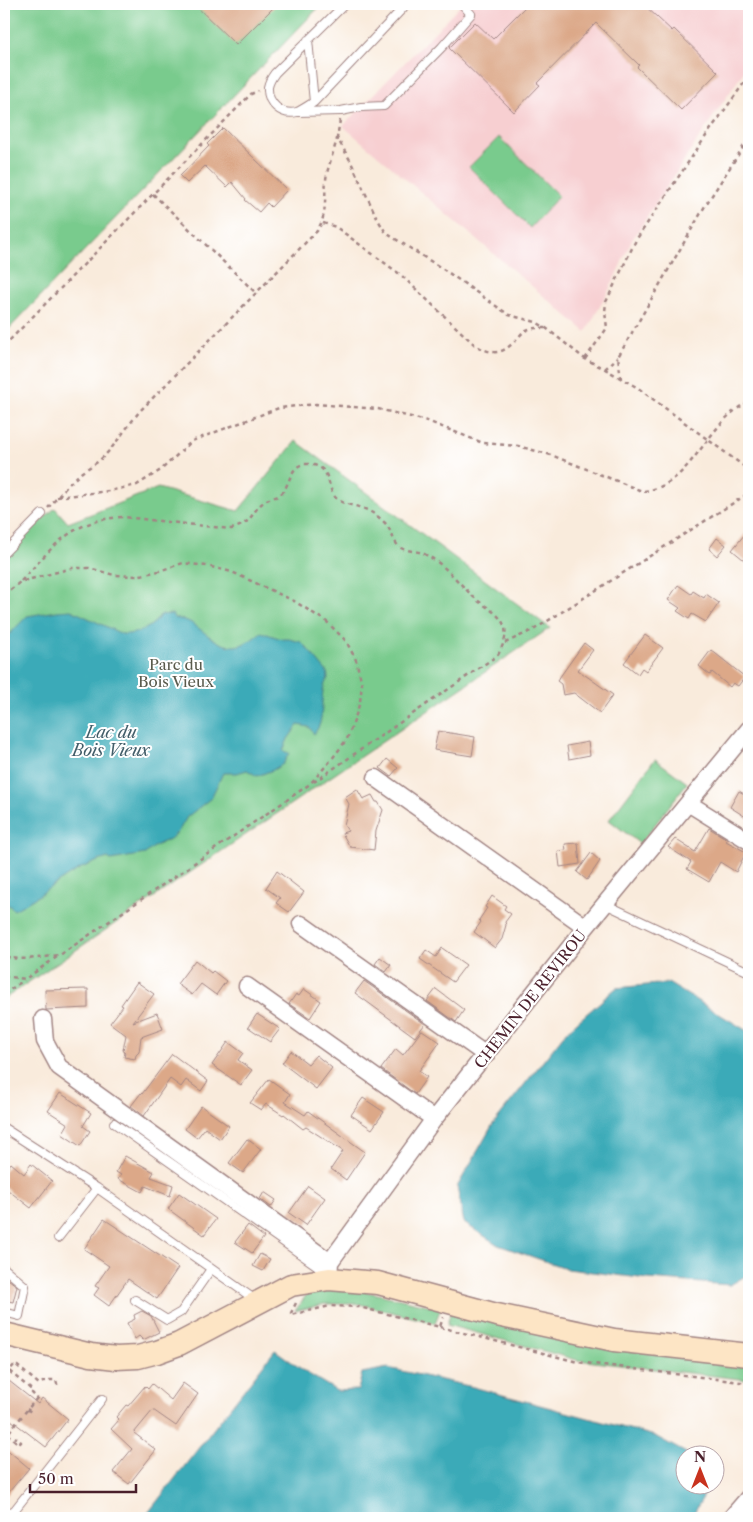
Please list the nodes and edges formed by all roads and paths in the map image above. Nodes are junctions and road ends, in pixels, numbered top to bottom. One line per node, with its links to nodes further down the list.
1 (344, 4): 4 (lane)
2 (404, 4): 7 (lane)
3 (462, 4): 8 (lane)
4 (308, 40): 6 (lane); 7 (lane)
5 (749, 76): 18 (path)
6 (268, 86): 9 (lane); 12 (path)
7 (314, 102): 9 (lane)
8 (341, 111): 9 (lane); 10 (path)
9 (296, 112)
10 (337, 138): 13 (path); 15 (path)
11 (749, 138): 17 (path)
12 (153, 194): 14 (path); 16 (path)
13 (322, 223): 14 (path); 15 (path)
14 (257, 294): 25 (path)
15 (546, 328): 18 (path)
16 (4, 346)
17 (618, 357): 19 (path); 20 (path)
18 (585, 360): 19 (path)
19 (605, 369): 20 (path)
20 (622, 379): 22 (path)
21 (749, 402): 22 (path)
22 (708, 440): 23 (path); 25 (path)
23 (749, 470)
24 (749, 492): 30 (path)
25 (57, 496): 26 (path)
26 (42, 514): 27 (lane)
27 (4, 553)
28 (20, 582): 29 (path); 30 (path); 33 (path)
29 (4, 595)
30 (505, 643): 33 (path)
31 (749, 729): 34 (street, CHEMIN DE REVIROU)
32 (376, 778): 38 (street)
33 (310, 784): 39 (path)
34 (688, 803): 35 (street); 36 (street, CHEMIN DE REVIROU)
35 (749, 840)
36 (605, 904): 38 (street, CHEMIN DE REVIROU); 41 (lane)
37 (301, 924): 47 (street)
38 (586, 927): 47 (street, CHEMIN DE REVIROU)
39 (60, 955): 40 (path); 43 (path)
40 (4, 956)
41 (749, 972)
42 (4, 976): 43 (path)
43 (25, 979): 45 (path)
44 (247, 986): 48 (street)
45 (4, 994)
46 (43, 1019): 55 (street)
47 (486, 1055): 48 (street, CHEMIN DE REVIROU)
48 (434, 1120): 55 (street, CHEMIN DE REVIROU)
49 (114, 1124): 55 (lane)
50 (4, 1128): 51 (lane)
51 (97, 1188): 52 (lane); 54 (lane)
52 (58, 1238)
53 (5, 1269): 59 (lane)
54 (211, 1269): 56 (lane); 57 (lane)
55 (324, 1274): 57 (street); 58 (street); 60 (path)
56 (135, 1300)
57 (258, 1302): 61 (street)
58 (448, 1302): 60 (path); 62 (street)
59 (4, 1312)
60 (440, 1327): 63 (path)
61 (4, 1334)
62 (749, 1355)
63 (749, 1383)
64 (58, 1388): 66 (path)
65 (102, 1399): 74 (lane)
66 (27, 1409): 68 (path); 69 (path)
67 (18, 1411): 69 (path)
68 (31, 1412)
69 (23, 1415): 70 (path)
70 (7, 1434): 71 (path); 72 (path)
71 (15, 1437)
72 (4, 1438)
73 (749, 1497): 75 (street)
74 (4, 1511)
75 (731, 1518)

